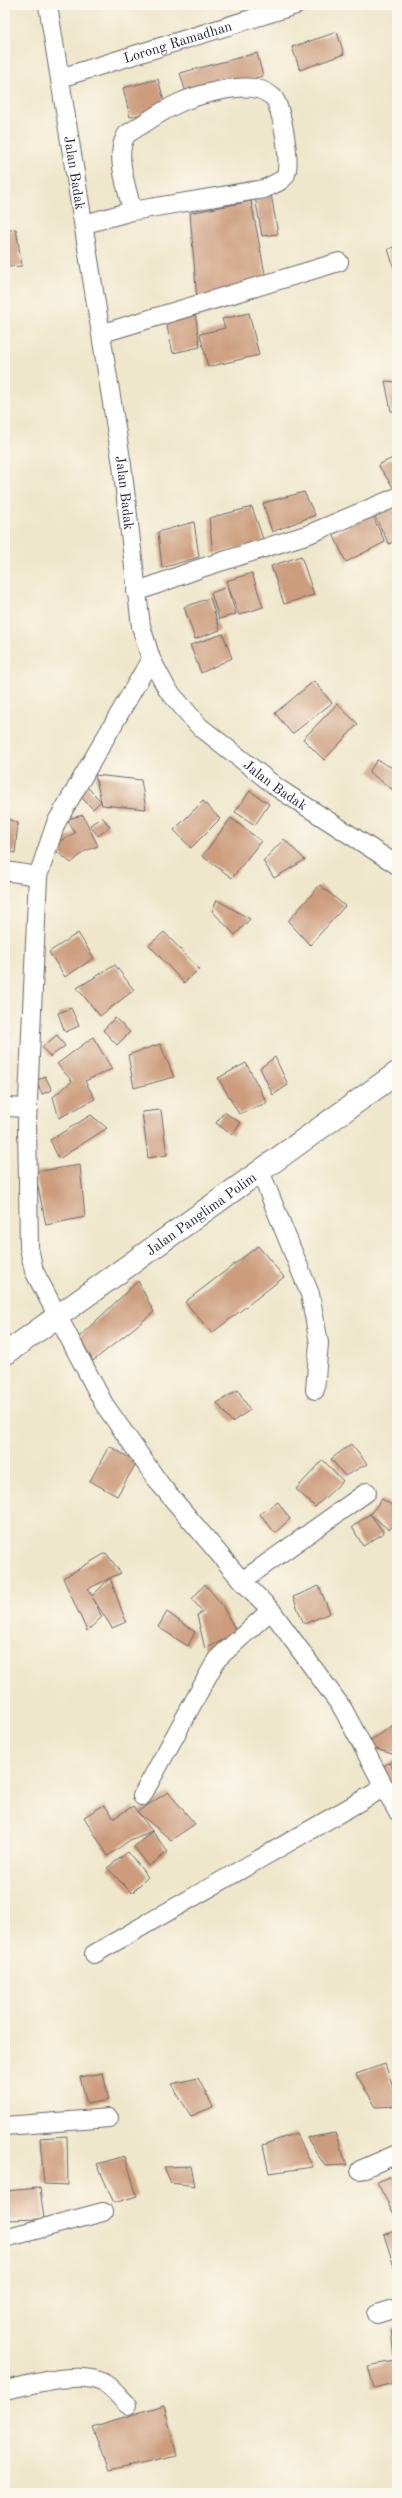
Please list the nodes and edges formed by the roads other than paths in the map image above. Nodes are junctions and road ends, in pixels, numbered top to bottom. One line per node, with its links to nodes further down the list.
1 (48, 5): 3 (street, Jalan Badak)
2 (296, 5): 3 (street, Lorong Ramadhan)
3 (60, 78): 5 (street, Jalan Badak)
4 (132, 211): 4 (street); 5 (street)
5 (85, 224): 7 (street, Jalan Badak)
6 (339, 262): 7 (street)
7 (103, 333): 9 (street, Jalan Badak)
8 (397, 496): 9 (street)
9 (136, 592): 10 (street, Jalan Badak)
10 (151, 659): 11 (street, Jalan Badak); 13 (street)
11 (397, 866)
12 (5, 871): 13 (street)
13 (38, 876): 16 (street)
14 (397, 1073): 17 (street, Jalan Panglima Polim)
15 (5, 1107): 16 (street)
16 (28, 1108): 18 (street)
17 (260, 1171): 18 (street, Jalan Panglima Polim); 20 (street)
18 (58, 1316): 19 (street, Jalan Panglima Polim); 22 (street)
19 (5, 1354)
20 (315, 1390)
21 (367, 1492): 22 (street)
22 (242, 1581): 23 (street)
23 (271, 1610): 24 (street); 25 (street)
24 (385, 1787): 26 (street); 27 (street)
25 (142, 1796)
26 (396, 1808)
27 (94, 1954)
28 (109, 2118): 29 (street)
29 (5, 2126)
30 (397, 2154): 31 (street)
31 (360, 2170)
32 (103, 2212): 33 (street)
33 (5, 2238)
34 (397, 2308): 35 (street)
35 (377, 2314)
36 (5, 2390): 37 (street)
37 (128, 2405)

